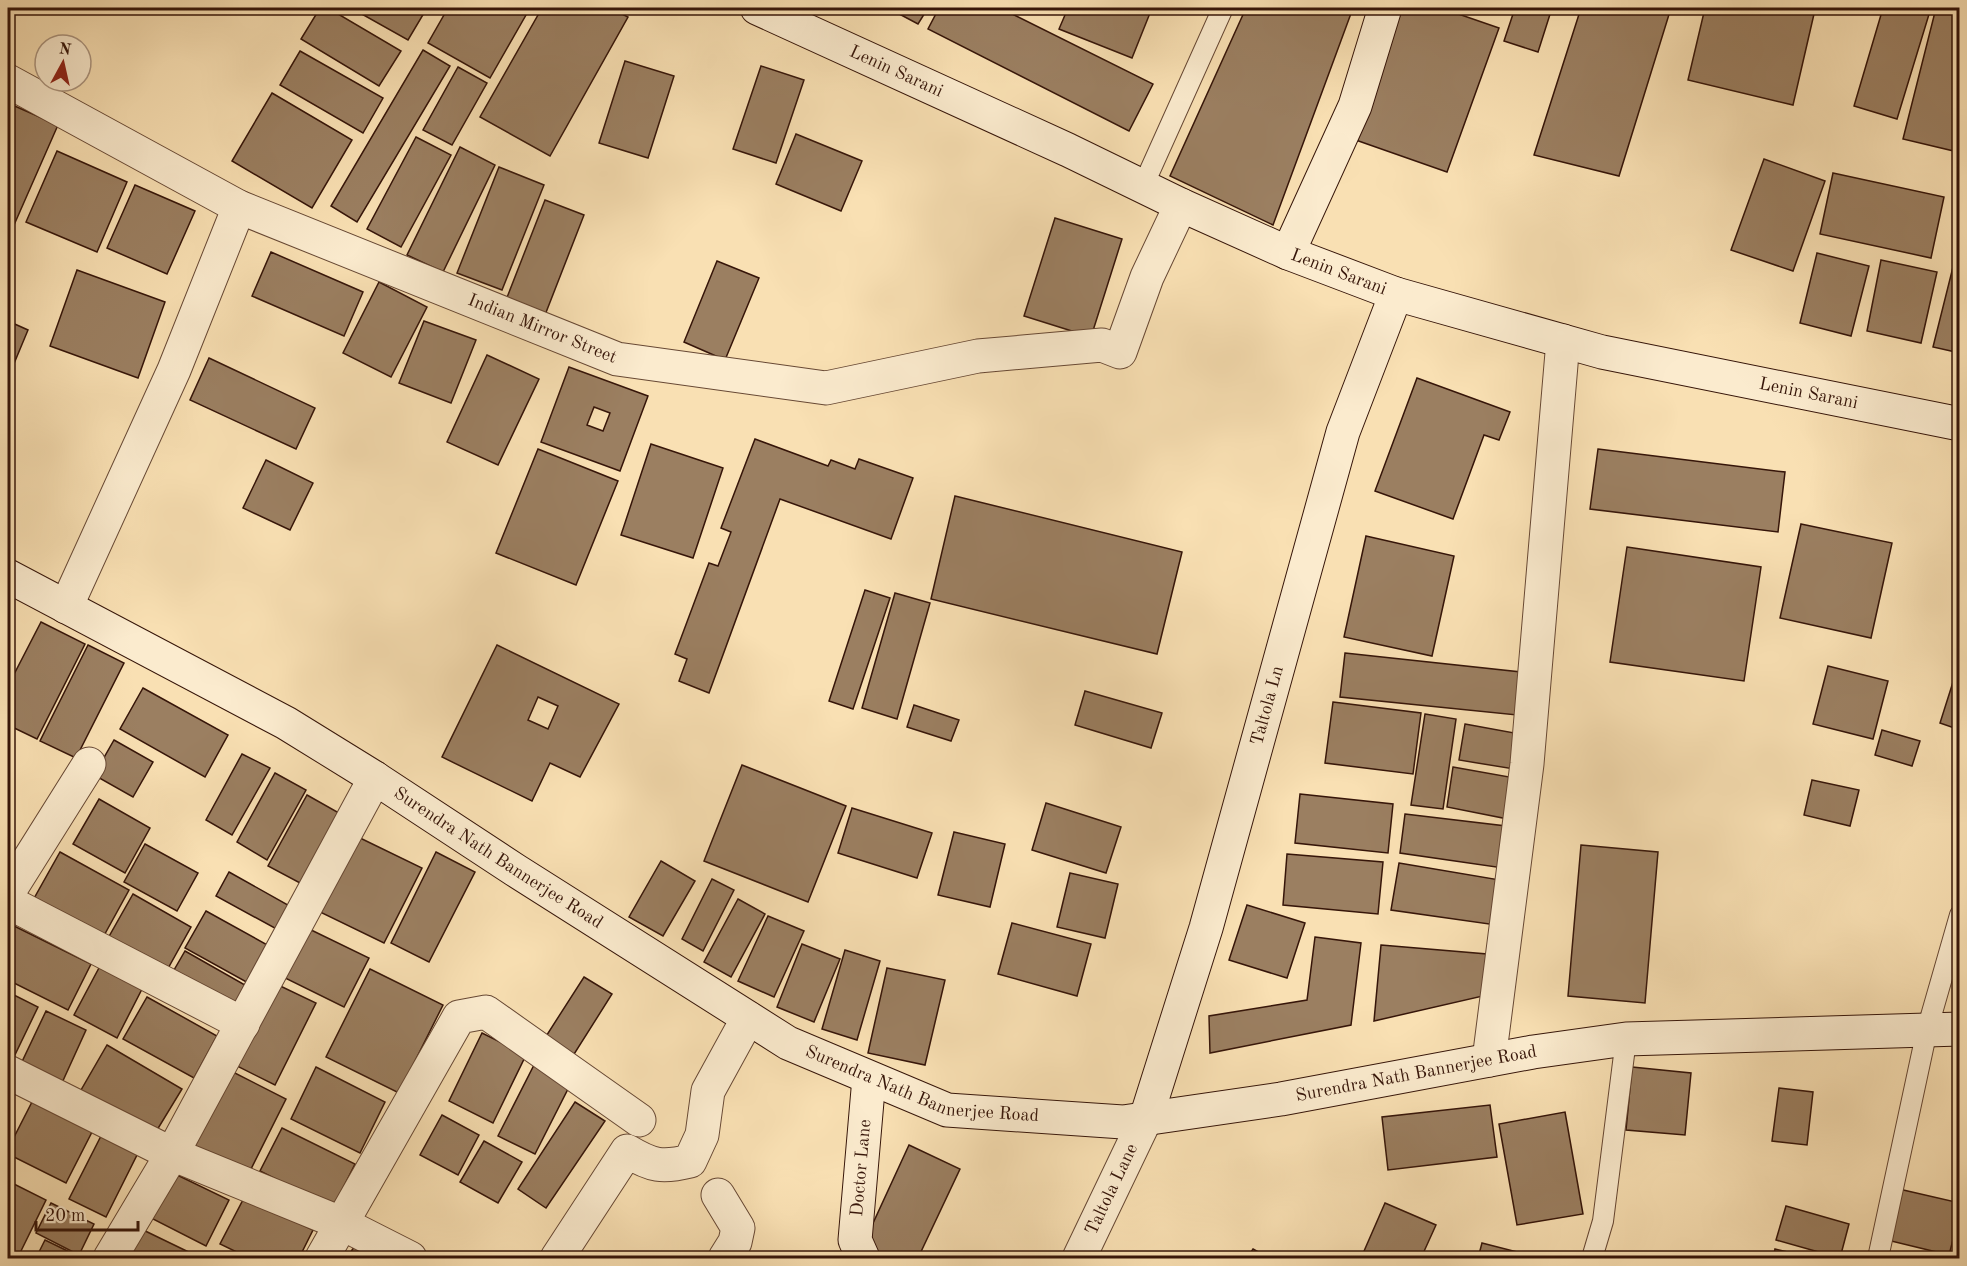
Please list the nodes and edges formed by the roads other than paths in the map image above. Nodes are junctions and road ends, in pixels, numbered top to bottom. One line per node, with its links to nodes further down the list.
1 (757, 8): 5 (street, Lenin Sarani)
2 (1223, 8): 5 (lane)
3 (1385, 8): 8 (street)
4 (8, 81): 7 (street, Indian Mirror Street)
5 (1143, 186): 6 (street, Lenin Sarani)
6 (1181, 205): 7 (street, Indian Mirror Street); 8 (street, Lenin Sarani)
7 (239, 207): 13 (street)
8 (1288, 253): 9 (street, Lenin Sarani)
9 (1396, 294): 10 (street, Lenin Sarani); 27 (street, Taltola Ln)
10 (1563, 341): 11 (street, Lenin Sarani); 24 (street)
11 (1959, 424)
12 (8, 576): 13 (street, Surendra Nath Bannerjee Road)
13 (66, 607): 15 (street, Surendra Nath Bannerjee Road)
14 (89, 764): 16 (street)
15 (375, 778): 19 (street, Surendra Nath Bannerjee Road); 20 (street)
16 (8, 893)
17 (8, 902): 20 (street)
18 (1959, 915): 22 (lane)
19 (748, 1018): 26 (street, Surendra Nath Bannerjee Road); 35 (street)
20 (243, 1024): 29 (street)
21 (1959, 1029): 22 (street, Surendra Nath Bannerjee Road)
22 (1927, 1030): 23 (street, Surendra Nath Bannerjee Road); 40 (lane)
23 (1626, 1039): 24 (street, Surendra Nath Bannerjee Road); 39 (lane)
24 (1490, 1060): 27 (street, Surendra Nath Bannerjee Road)
25 (8, 1072): 29 (street)
26 (869, 1078): 27 (street, Surendra Nath Bannerjee Road); 37 (street, Doctor Lane)
27 (1146, 1118): 38 (street, Taltola Lane)
28 (639, 1120): 31 (street)
29 (172, 1154): 31 (street); 32 (street)
30 (718, 1195): 36 (street)
31 (343, 1224): 33 (street); 34 (street)
32 (111, 1258)
33 (322, 1258)
34 (410, 1258)
35 (557, 1258)
36 (725, 1258)
37 (863, 1258)
38 (1079, 1258)
39 (1592, 1258)
40 (1878, 1258)

